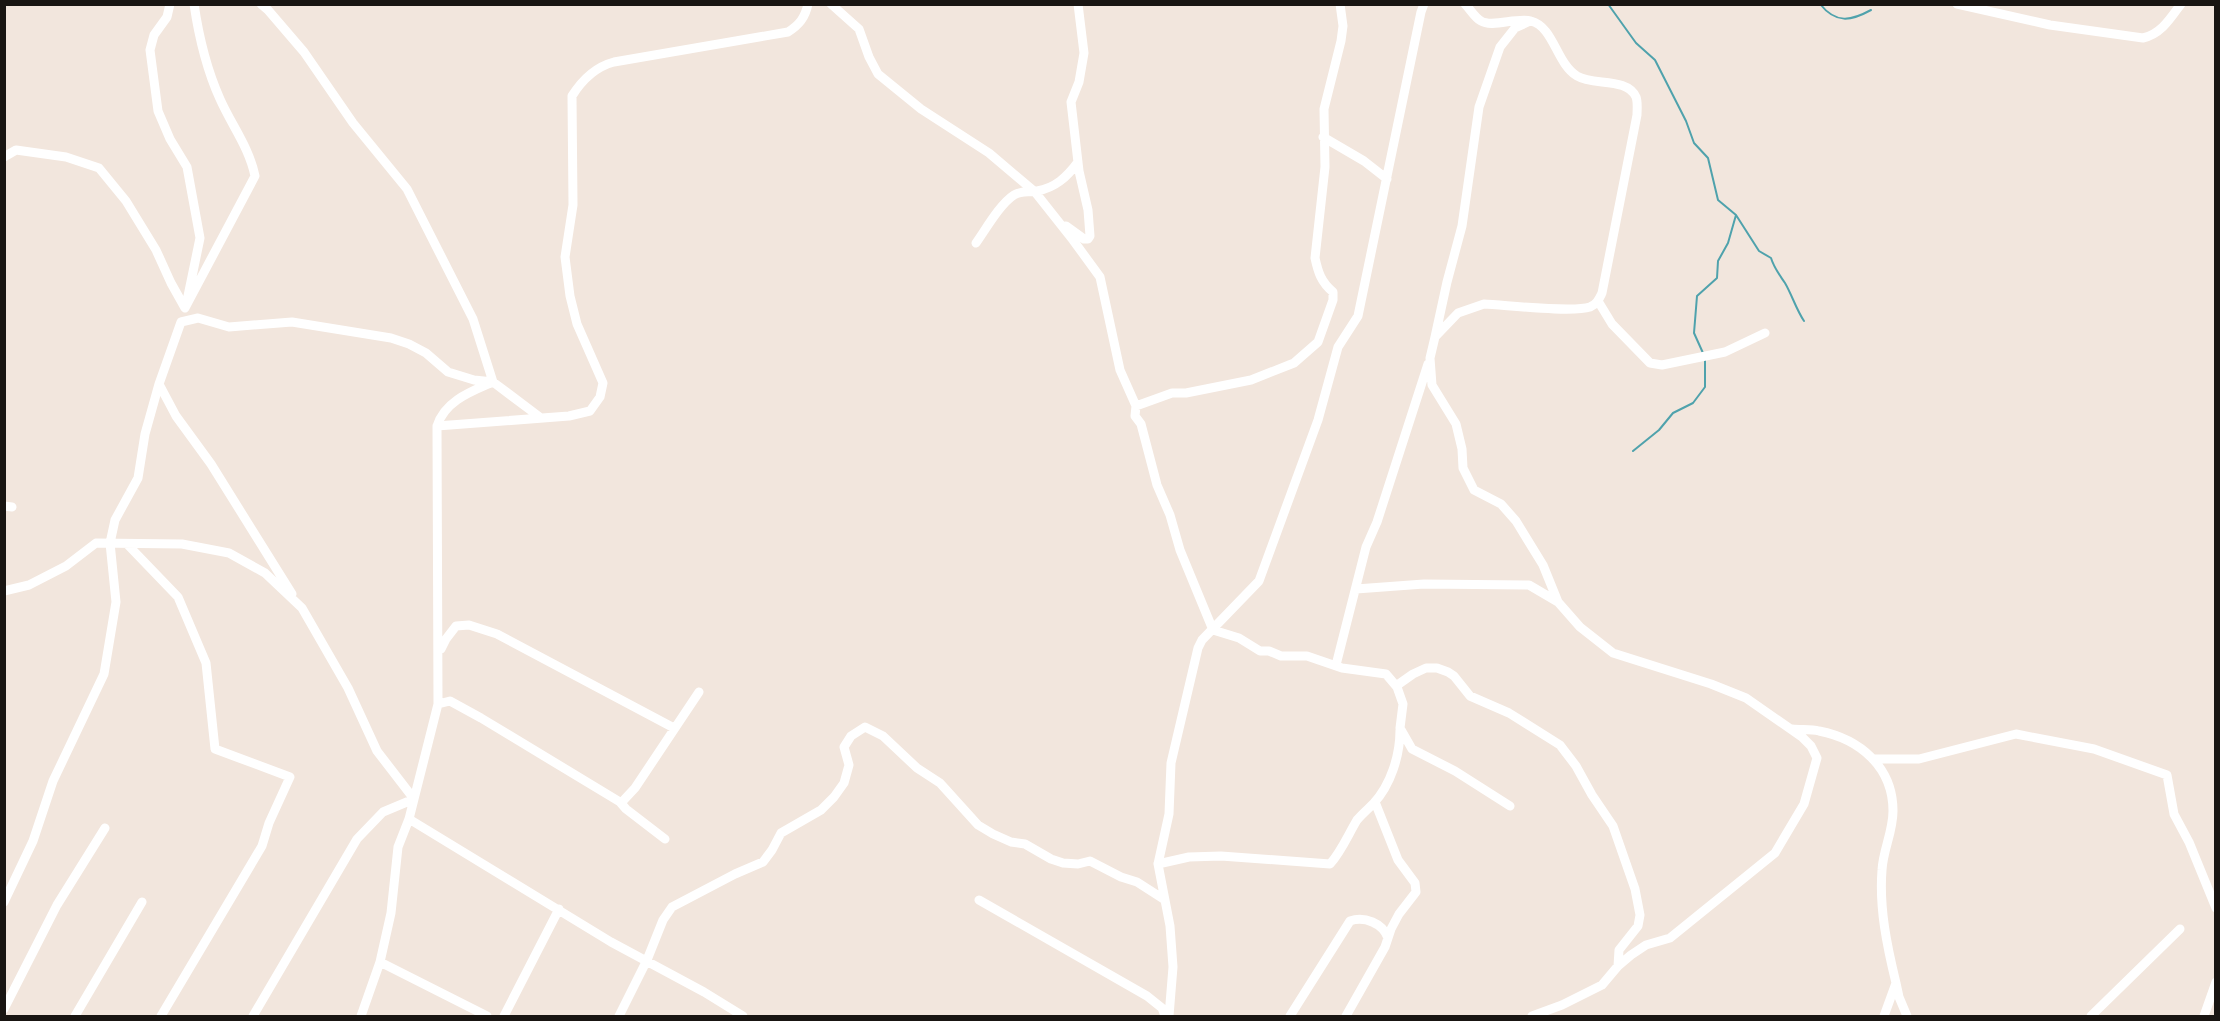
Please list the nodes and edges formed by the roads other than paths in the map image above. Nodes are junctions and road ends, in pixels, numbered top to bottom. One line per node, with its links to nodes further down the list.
1 (170, 4): 21 (street)
2 (194, 4): 21 (street)
3 (808, 4): 29 (street)
4 (831, 4): 17 (street)
5 (1078, 4): 15 (street)
6 (1340, 4): 13 (street)
7 (1424, 4): 16 (street)
8 (1465, 4): 12 (street)
9 (1957, 4): 10 (street)
10 (2181, 4)
11 (265, 6): 26 (street)
12 (1532, 21): 20 (street); 24 (street)
13 (1323, 137): 16 (street); 28 (street)
14 (4, 157): 21 (street)
15 (1078, 162): 17 (street); 18 (street)
16 (1387, 179): 37 (street)
17 (1035, 192): 18 (street); 19 (street)
18 (1058, 220): 28 (street)
19 (976, 243)
20 (1598, 301): 23 (street); 24 (street)
21 (185, 308): 22 (street)
22 (182, 322): 26 (street); 27 (street)
23 (1765, 333)
24 (1436, 337): 25 (street)
25 (1430, 358): 33 (street); 35 (street)
26 (493, 382): 29 (street); 30 (street)
27 (159, 384): 31 (street); 36 (street)
28 (1136, 406): 37 (street)
29 (541, 418): 30 (street)
30 (437, 426): 38 (street)
31 (110, 543): 32 (street); 34 (street); 57 (street)
32 (127, 544): 36 (street); 70 (street)
33 (1356, 589): 35 (street); 39 (street)
34 (4, 591)
35 (1558, 602): 45 (street)
36 (302, 608): 47 (street)
37 (1213, 630): 39 (street); 54 (street)
38 (439, 653): 42 (street); 43 (street)
39 (1336, 665): 40 (street)
40 (1396, 686): 44 (street); 65 (street)
41 (699, 692): 43 (street)
42 (438, 704): 47 (street); 49 (street)
43 (674, 728): 49 (street)
44 (1400, 728): 48 (street); 50 (street)
45 (1789, 729): 46 (street); 65 (street)
46 (1873, 759): 59 (street); 67 (street)
47 (414, 799): 51 (street); 71 (street)
48 (1375, 802): 54 (street); 62 (street)
49 (621, 803): 53 (street)
50 (1510, 806)
51 (410, 819): 60 (street); 64 (street)
52 (105, 828): 68 (street)
53 (665, 839)
54 (1158, 864): 56 (street)
55 (979, 900): 77 (street)
56 (1166, 900): 63 (street); 77 (street)
57 (4, 902)
58 (142, 902): 69 (street)
59 (2216, 908)
60 (559, 909): 63 (street); 74 (street)
61 (2180, 929): 83 (street)
62 (1388, 938): 78 (street); 79 (street)
63 (647, 960): 75 (street); 76 (street)
64 (380, 962): 72 (street); 73 (street)
65 (1618, 966): 80 (street)
66 (2216, 982): 84 (street)
67 (1896, 983): 81 (street); 82 (street)
68 (4, 1009)
69 (75, 1017)
70 (161, 1017)
71 (253, 1017)
72 (361, 1017)
73 (487, 1017)
74 (504, 1017)
75 (619, 1017)
76 (743, 1017)
77 (1167, 1017)
78 (1290, 1017)
79 (1346, 1017)
80 (1532, 1017)
81 (1884, 1017)
82 (1907, 1017)
83 (2091, 1017)
84 (2204, 1017)

